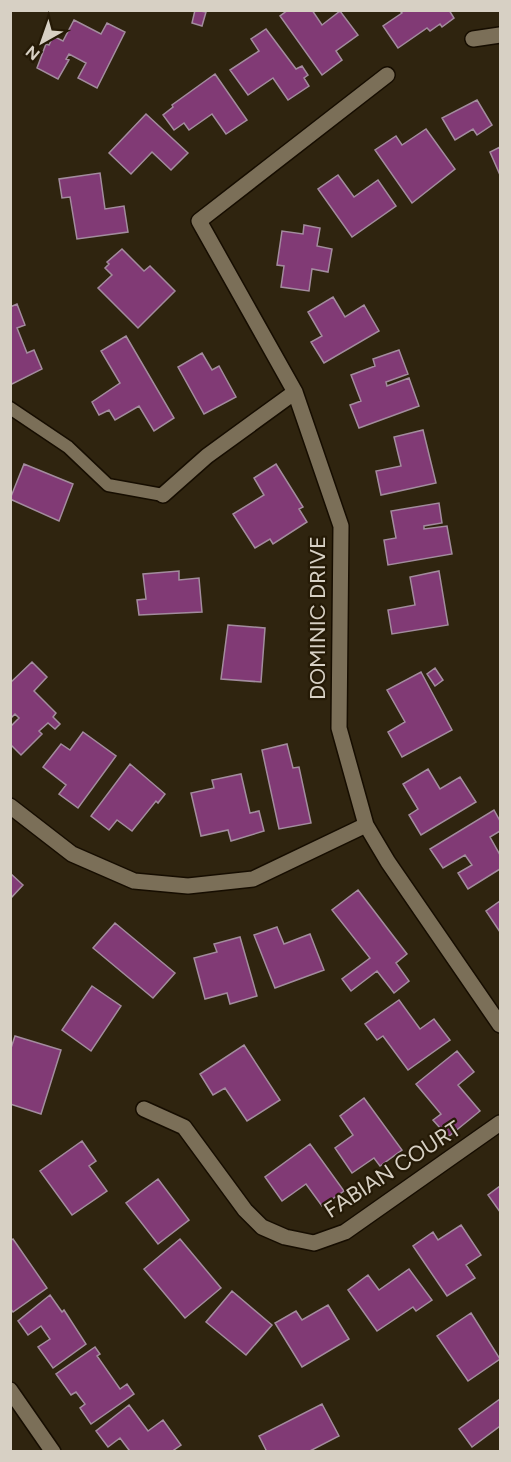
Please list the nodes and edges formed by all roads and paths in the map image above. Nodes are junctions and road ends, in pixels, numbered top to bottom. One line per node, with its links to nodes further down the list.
1 (501, 35): 2 (street)
2 (473, 39)
3 (387, 75): 4 (street, DOMINIC DRIVE)
4 (295, 392): 6 (street); 8 (street, DOMINIC DRIVE)
5 (10, 408): 6 (lane)
6 (163, 495)
7 (10, 806): 8 (street)
8 (366, 825): 9 (street, DOMINIC DRIVE)
9 (501, 1025)
10 (144, 1109): 11 (street, FABIAN COURT)
11 (501, 1123)
12 (10, 1390): 13 (street)
13 (54, 1452)

